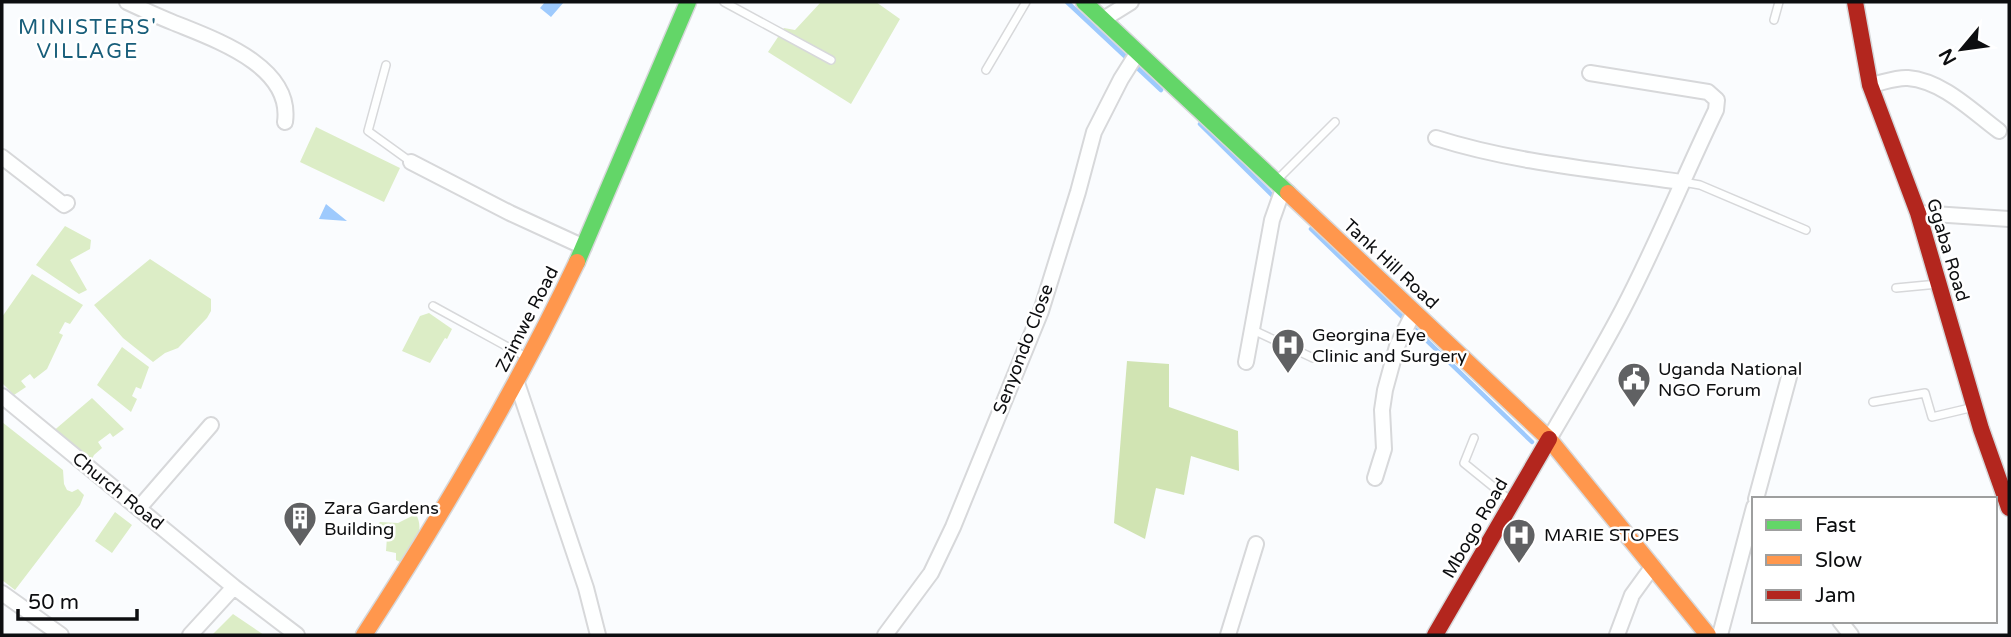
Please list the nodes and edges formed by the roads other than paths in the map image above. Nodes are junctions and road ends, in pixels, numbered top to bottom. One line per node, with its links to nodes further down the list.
1 (127, 2): 17 (street)
2 (688, 2): 29 (street, Zzimwe Road)
3 (724, 2): 12 (lane)
4 (1026, 2): 14 (lane)
5 (1084, 2): 9 (street, Tank Hill Road)
6 (1131, 2): 9 (street)
7 (1779, 2): 10 (lane)
8 (1855, 2): 16 (street, Ggaba Road)
9 (1102, 20): 11 (street, Tank Hill Road)
10 (1774, 20)
11 (1138, 52): 24 (street, Tank Hill Road); 61 (street, Senyondo Close)
12 (831, 60)
13 (386, 65): 22 (lane)
14 (986, 70)
15 (1590, 73): 23 (street)
16 (1870, 85): 19 (street); 26 (street, Ggaba Road)
17 (285, 122)
18 (1335, 122): 24 (lane)
19 (1999, 131)
20 (1437, 138): 23 (street)
21 (2, 157): 25 (street)
22 (411, 162): 29 (street)
23 (1681, 181): 28 (lane); 45 (street)
24 (1279, 185): 33 (street, Tank Hill Road); 34 (street)
25 (67, 203)
26 (1918, 213): 27 (street); 30 (street, Ggaba Road)
27 (2009, 219)
28 (1806, 230)
29 (584, 247): 36 (street, Zzimwe Road)
30 (1938, 284): 31 (lane); 42 (street, Ggaba Road)
31 (1896, 288)
32 (433, 306): 36 (lane)
33 (1414, 312): 45 (street, Tank Hill Road); 46 (street)
34 (1252, 330): 35 (lane); 37 (street)
35 (1313, 358)
36 (529, 359): 39 (street, Zzimwe Road)
37 (1246, 362)
38 (1789, 377): 47 (street)
39 (517, 383): 59 (street, Zzimwe Road); 60 (street)
40 (2, 396): 50 (street, Church Road)
41 (1873, 402): 42 (lane)
42 (1975, 407): 48 (street, Ggaba Road)
43 (211, 425): 50 (street)
44 (1474, 438): 49 (lane)
45 (1549, 439): 49 (street, Mbogo Road); 53 (street, Tank Hill Road)
46 (1374, 478)
47 (1757, 497)
48 (2003, 501)
49 (1513, 502): 63 (street, Mbogo Road)
50 (138, 508): 54 (street, Church Road)
51 (1752, 515): 66 (street)
52 (1256, 544): 62 (street)
53 (1653, 566): 64 (street); 65 (street, Tank Hill Road)
54 (234, 587): 57 (street); 58 (street, Church Road)
55 (2, 593): 56 (street)
56 (61, 635)
57 (190, 635)
58 (297, 635)
59 (364, 635)
60 (598, 635)
61 (885, 635)
62 (1228, 635)
63 (1435, 635)
64 (1617, 635)
65 (1709, 635)
66 (1720, 635)

